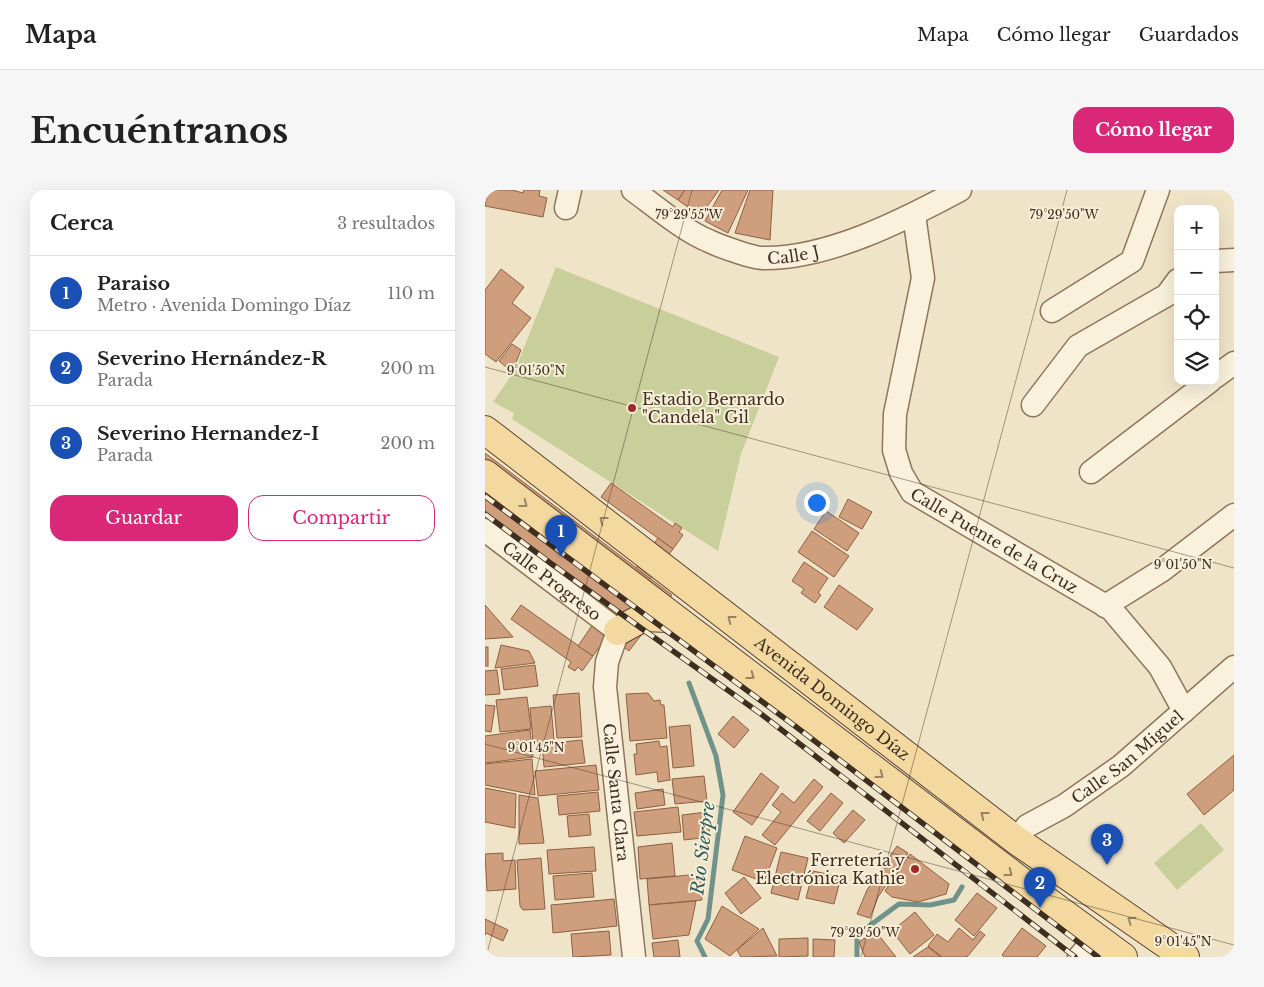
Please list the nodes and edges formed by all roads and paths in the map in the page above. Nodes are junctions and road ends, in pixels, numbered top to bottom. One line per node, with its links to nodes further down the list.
1 (633, 190): 4 (street, Calle J)
2 (960, 190): 4 (street, Calle J)
3 (1158, 190): 8 (street)
4 (913, 215): 18 (street, Calle Puente de la Cruz)
5 (1234, 260): 6 (street)
6 (1219, 262)
7 (1174, 286): 12 (street)
8 (1053, 311)
9 (1234, 363): 10 (street)
10 (1219, 374)
11 (1205, 385): 14 (street)
12 (1033, 405)
13 (485, 430): 23 (main road, Avenida Domingo Díaz, one-way to 13)
14 (1091, 472)
15 (485, 474): 19 (main road, Avenida Domingo Díaz, one-way to 19)
16 (1234, 515): 18 (street)
17 (487, 533): 20 (street, Calle Progreso)
18 (1105, 606): 22 (street, Calle Puente de la Cruz)
19 (689, 629): 20 (main road); 24 (main road, Avenida Domingo Díaz, one-way to 24)
20 (618, 630): 25 (street, Calle Santa Clara)
21 (1234, 667): 22 (street, Calle San Miguel)
22 (1184, 711): 23 (street, Calle San Miguel)
23 (1016, 840): 27 (main road, Avenida Domingo Díaz, one-way to 23)
24 (1088, 947): 26 (main road, Avenida Domingo Díaz)
25 (633, 957)
26 (1123, 957)
27 (1185, 957)

